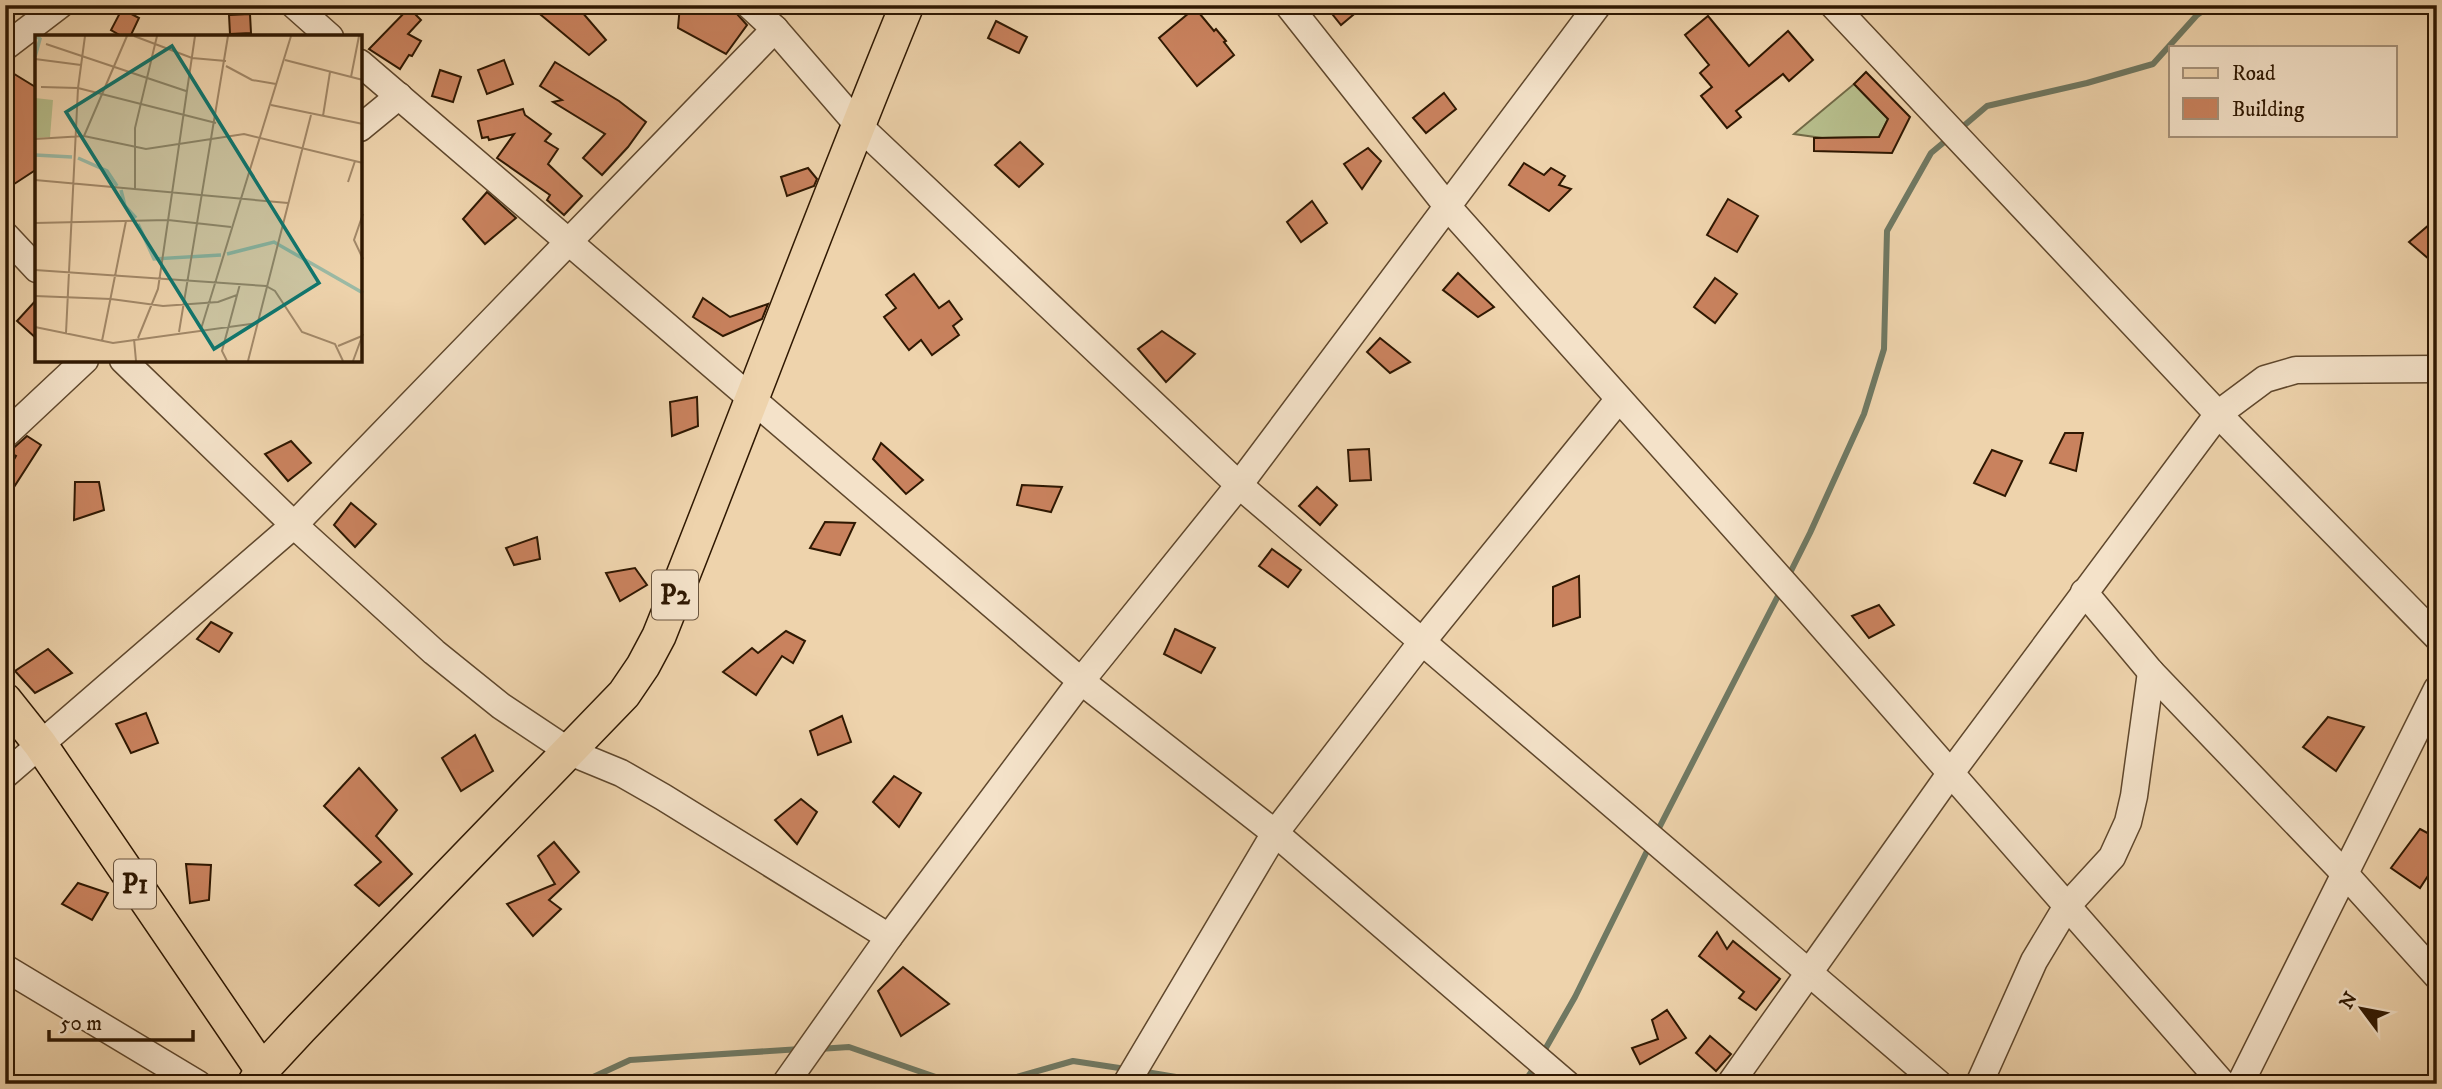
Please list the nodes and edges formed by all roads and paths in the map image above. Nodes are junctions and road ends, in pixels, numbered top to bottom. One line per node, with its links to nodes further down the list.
1 (60, 5): 10 (street)
2 (294, 5): 9 (street)
3 (749, 5): 8 (street)
4 (907, 5): 13 (main road, P2)
5 (1288, 5): 15 (street)
6 (1598, 5): 15 (street)
7 (1833, 5): 24 (street)
8 (775, 29): 13 (street); 17 (street)
9 (328, 35)
10 (5, 47)
11 (362, 65): 12 (street)
12 (399, 96): 14 (street); 17 (street)
13 (858, 125): 23 (main road, P2); 26 (street)
14 (362, 126)
15 (1447, 205): 22 (street); 26 (street)
16 (5, 235): 18 (street)
17 (567, 241): 23 (street); 27 (street)
18 (35, 267)
19 (83, 362): 25 (street)
20 (125, 362): 27 (street)
21 (2437, 369): 24 (street)
22 (1619, 399): 30 (street); 37 (street)
23 (752, 401): 32 (street); 36 (main road, P2)
24 (2218, 414): 28 (street); 29 (street)
25 (5, 435)
26 (1239, 485): 30 (street); 32 (street)
27 (294, 525): 35 (street); 36 (street)
28 (2084, 592): 31 (street); 37 (street)
29 (2437, 638)
30 (1421, 643): 39 (street); 44 (street)
31 (2151, 672): 40 (street); 41 (street)
32 (1081, 681): 39 (street); 42 (street)
33 (2437, 689): 40 (street)
34 (5, 700): 35 (main road, P1)
35 (40, 744): 38 (street); 46 (main road, P1)
36 (570, 752): 42 (street); 46 (main road, P2)
37 (1950, 774): 41 (street); 44 (street)
38 (5, 775)
39 (1275, 833): 48 (street); 50 (street)
40 (2345, 874): 45 (street); 55 (street)
41 (2067, 906): 53 (street); 54 (street)
42 (889, 937): 47 (street)
43 (5, 968): 49 (street)
44 (1810, 971): 51 (street); 52 (street)
45 (2437, 976)
46 (258, 1077)
47 (789, 1079)
48 (1561, 1079)
49 (198, 1084)
50 (1126, 1084)
51 (1730, 1084)
52 (1939, 1084)
53 (1979, 1084)
54 (2223, 1084)
55 (2239, 1084)

